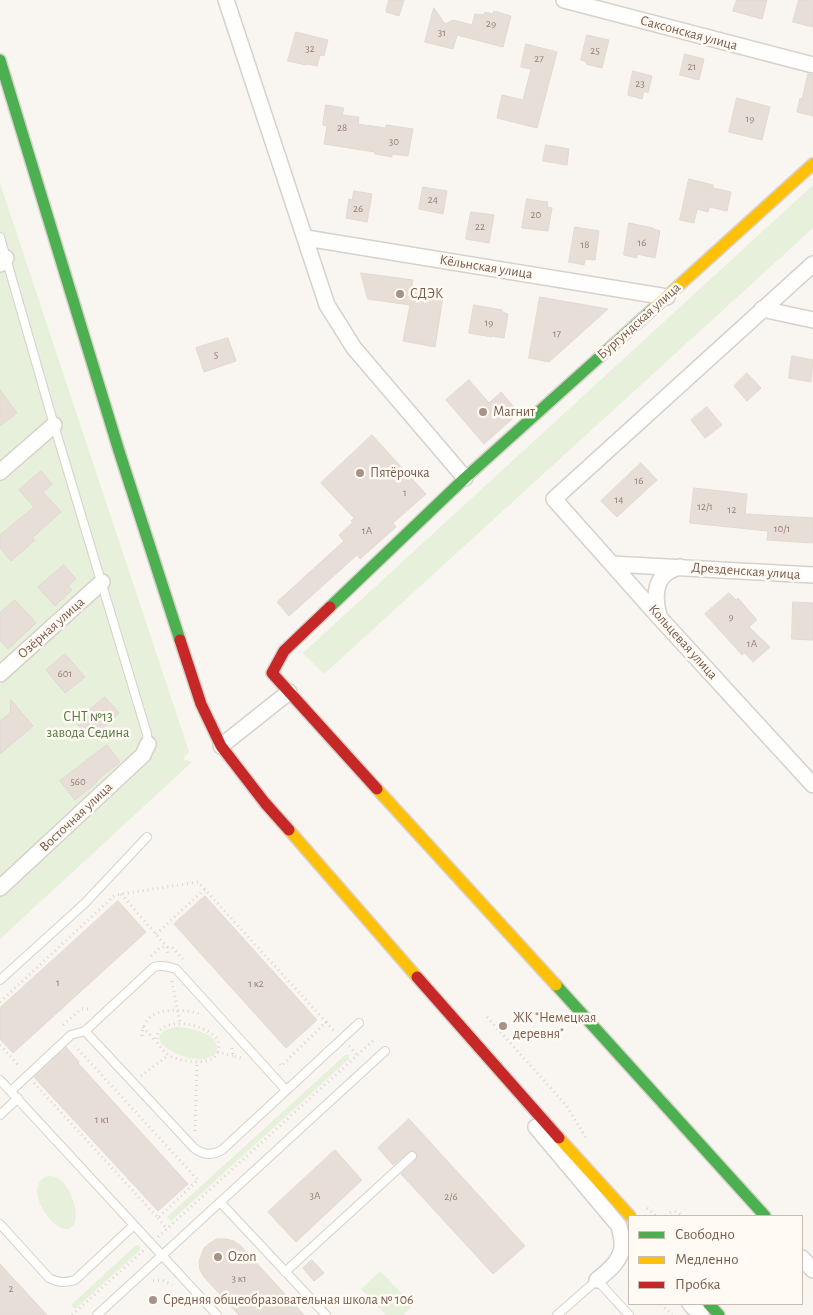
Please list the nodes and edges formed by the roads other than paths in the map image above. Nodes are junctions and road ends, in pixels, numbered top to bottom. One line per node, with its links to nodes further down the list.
1 (226, 0): 7 (street)
2 (564, 0): 4 (street, Саксонская улица)
3 (0, 60): 24 (street)
4 (813, 65)
5 (813, 164): 10 (street, Бургундская улица)
6 (0, 237): 8 (lane)
7 (306, 238): 10 (street, Кёльнская улица); 15 (street)
8 (3, 261): 13 (lane)
9 (813, 264): 11 (street)
10 (666, 296): 15 (street, Бургундская улица)
11 (762, 310): 12 (street); 16 (street, Кольцевая улица)
12 (813, 320)
13 (54, 425): 14 (street); 19 (lane)
14 (0, 472)
15 (465, 478): 22 (street, Бургундская улица)
16 (612, 564): 17 (street, Дрезденская улица); 20 (street, Кольцевая улица)
17 (680, 567): 18 (street, Дрезденская улица); 20 (street, Дрезденская улица)
18 (813, 575)
19 (102, 582): 21 (street, Озёрная улица); 23 (lane)
20 (660, 617): 25 (street, Кольцевая улица)
21 (0, 674)
22 (290, 692): 24 (street); 41 (street)
23 (148, 744): 27 (street, Восточная улица)
24 (221, 746): 36 (street)
25 (813, 785)
26 (147, 837): 28 (lane)
27 (0, 888)
28 (0, 980)
29 (359, 1023): 33 (lane)
30 (85, 1031): 33 (lane); 33 (lane); 34 (lane)
31 (385, 1051): 39 (lane)
32 (0, 1080): 34 (lane)
33 (286, 1090)
34 (11, 1091): 35 (lane)
35 (18, 1098): 37 (lane); 43 (lane)
36 (524, 1098): 40 (street); 49 (street)
37 (0, 1115)
38 (412, 1156): 48 (lane)
39 (220, 1202): 44 (lane); 48 (lane)
40 (629, 1215)
41 (763, 1215)
42 (0, 1224): 43 (lane)
43 (134, 1225): 44 (lane)
44 (162, 1256): 52 (lane); 53 (lane)
45 (803, 1259): 47 (street)
46 (628, 1264): 49 (street)
47 (813, 1270)
48 (285, 1272): 54 (lane)
49 (598, 1282): 55 (lane); 56 (lane)
50 (691, 1305): 57 (street)
51 (710, 1305): 58 (street)
52 (98, 1315)
53 (217, 1315)
54 (326, 1315)
55 (557, 1315)
56 (629, 1315)
57 (700, 1315)
58 (719, 1315)

